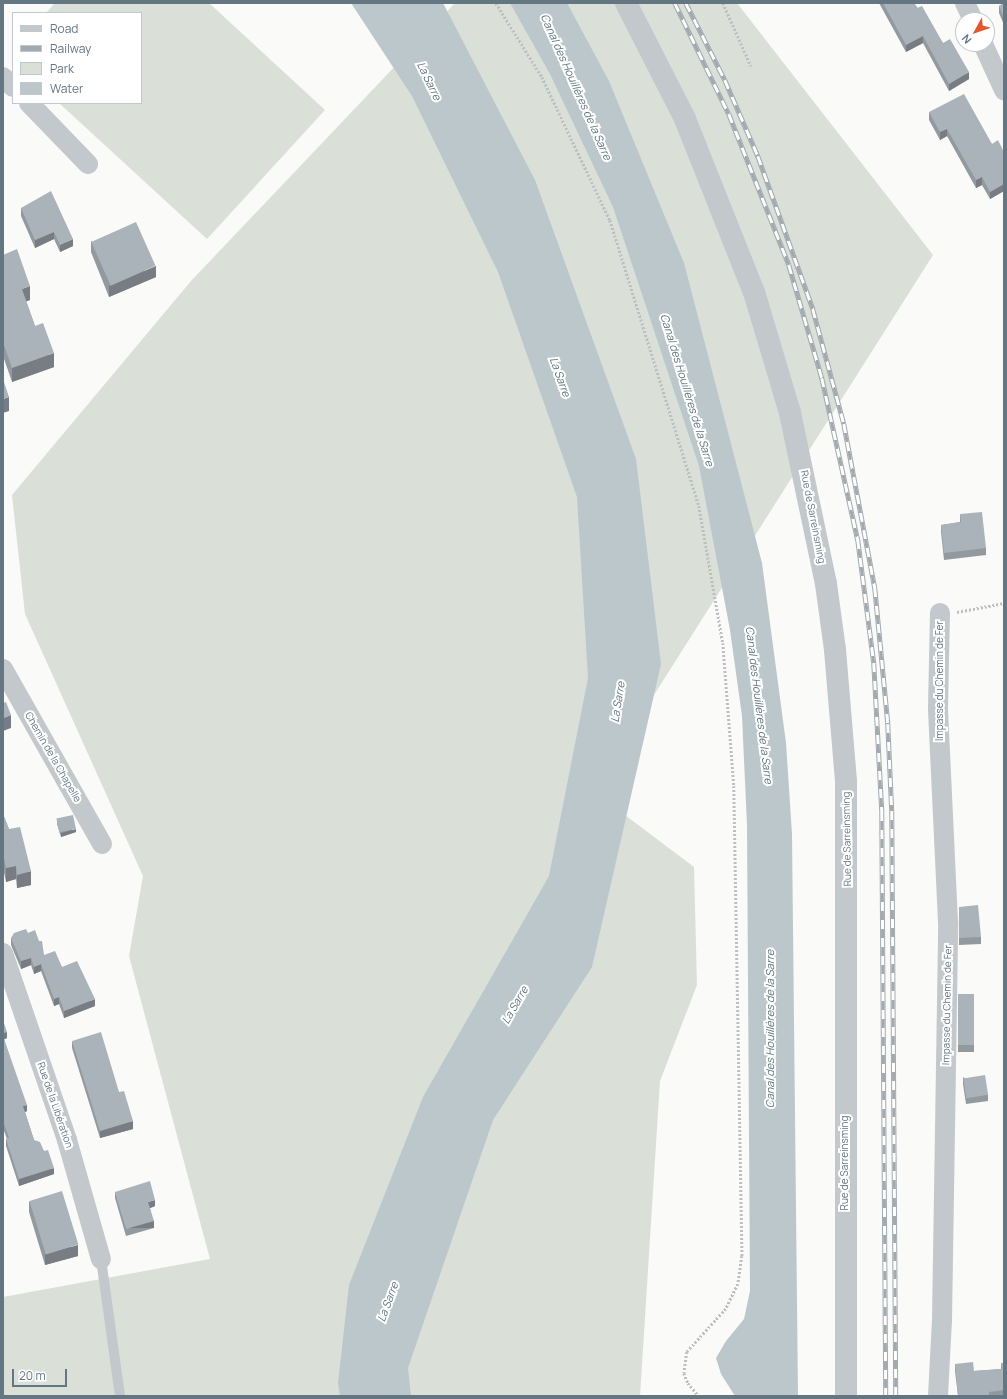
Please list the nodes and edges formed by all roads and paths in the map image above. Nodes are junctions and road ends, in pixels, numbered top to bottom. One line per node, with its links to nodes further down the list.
1 (496, 3): 18 (path)
2 (626, 3): 19 (street, Rue de Sarreinsming)
3 (723, 3): 5 (path)
4 (987, 52): 8 (street)
5 (751, 66)
6 (3, 77): 7 (street)
7 (12, 86)
8 (1004, 90)
9 (30, 104): 10 (street)
10 (88, 164)
11 (1004, 603): 12 (path)
12 (940, 613): 20 (street, Impasse du Chemin de Fer)
13 (3, 669): 14 (street, Chemin de la Chapelle)
14 (102, 844)
15 (3, 953): 16 (street, Rue de la Libération)
16 (101, 1259): 17 (lane)
17 (120, 1396)
18 (699, 1396)
19 (846, 1396)
20 (938, 1396)

